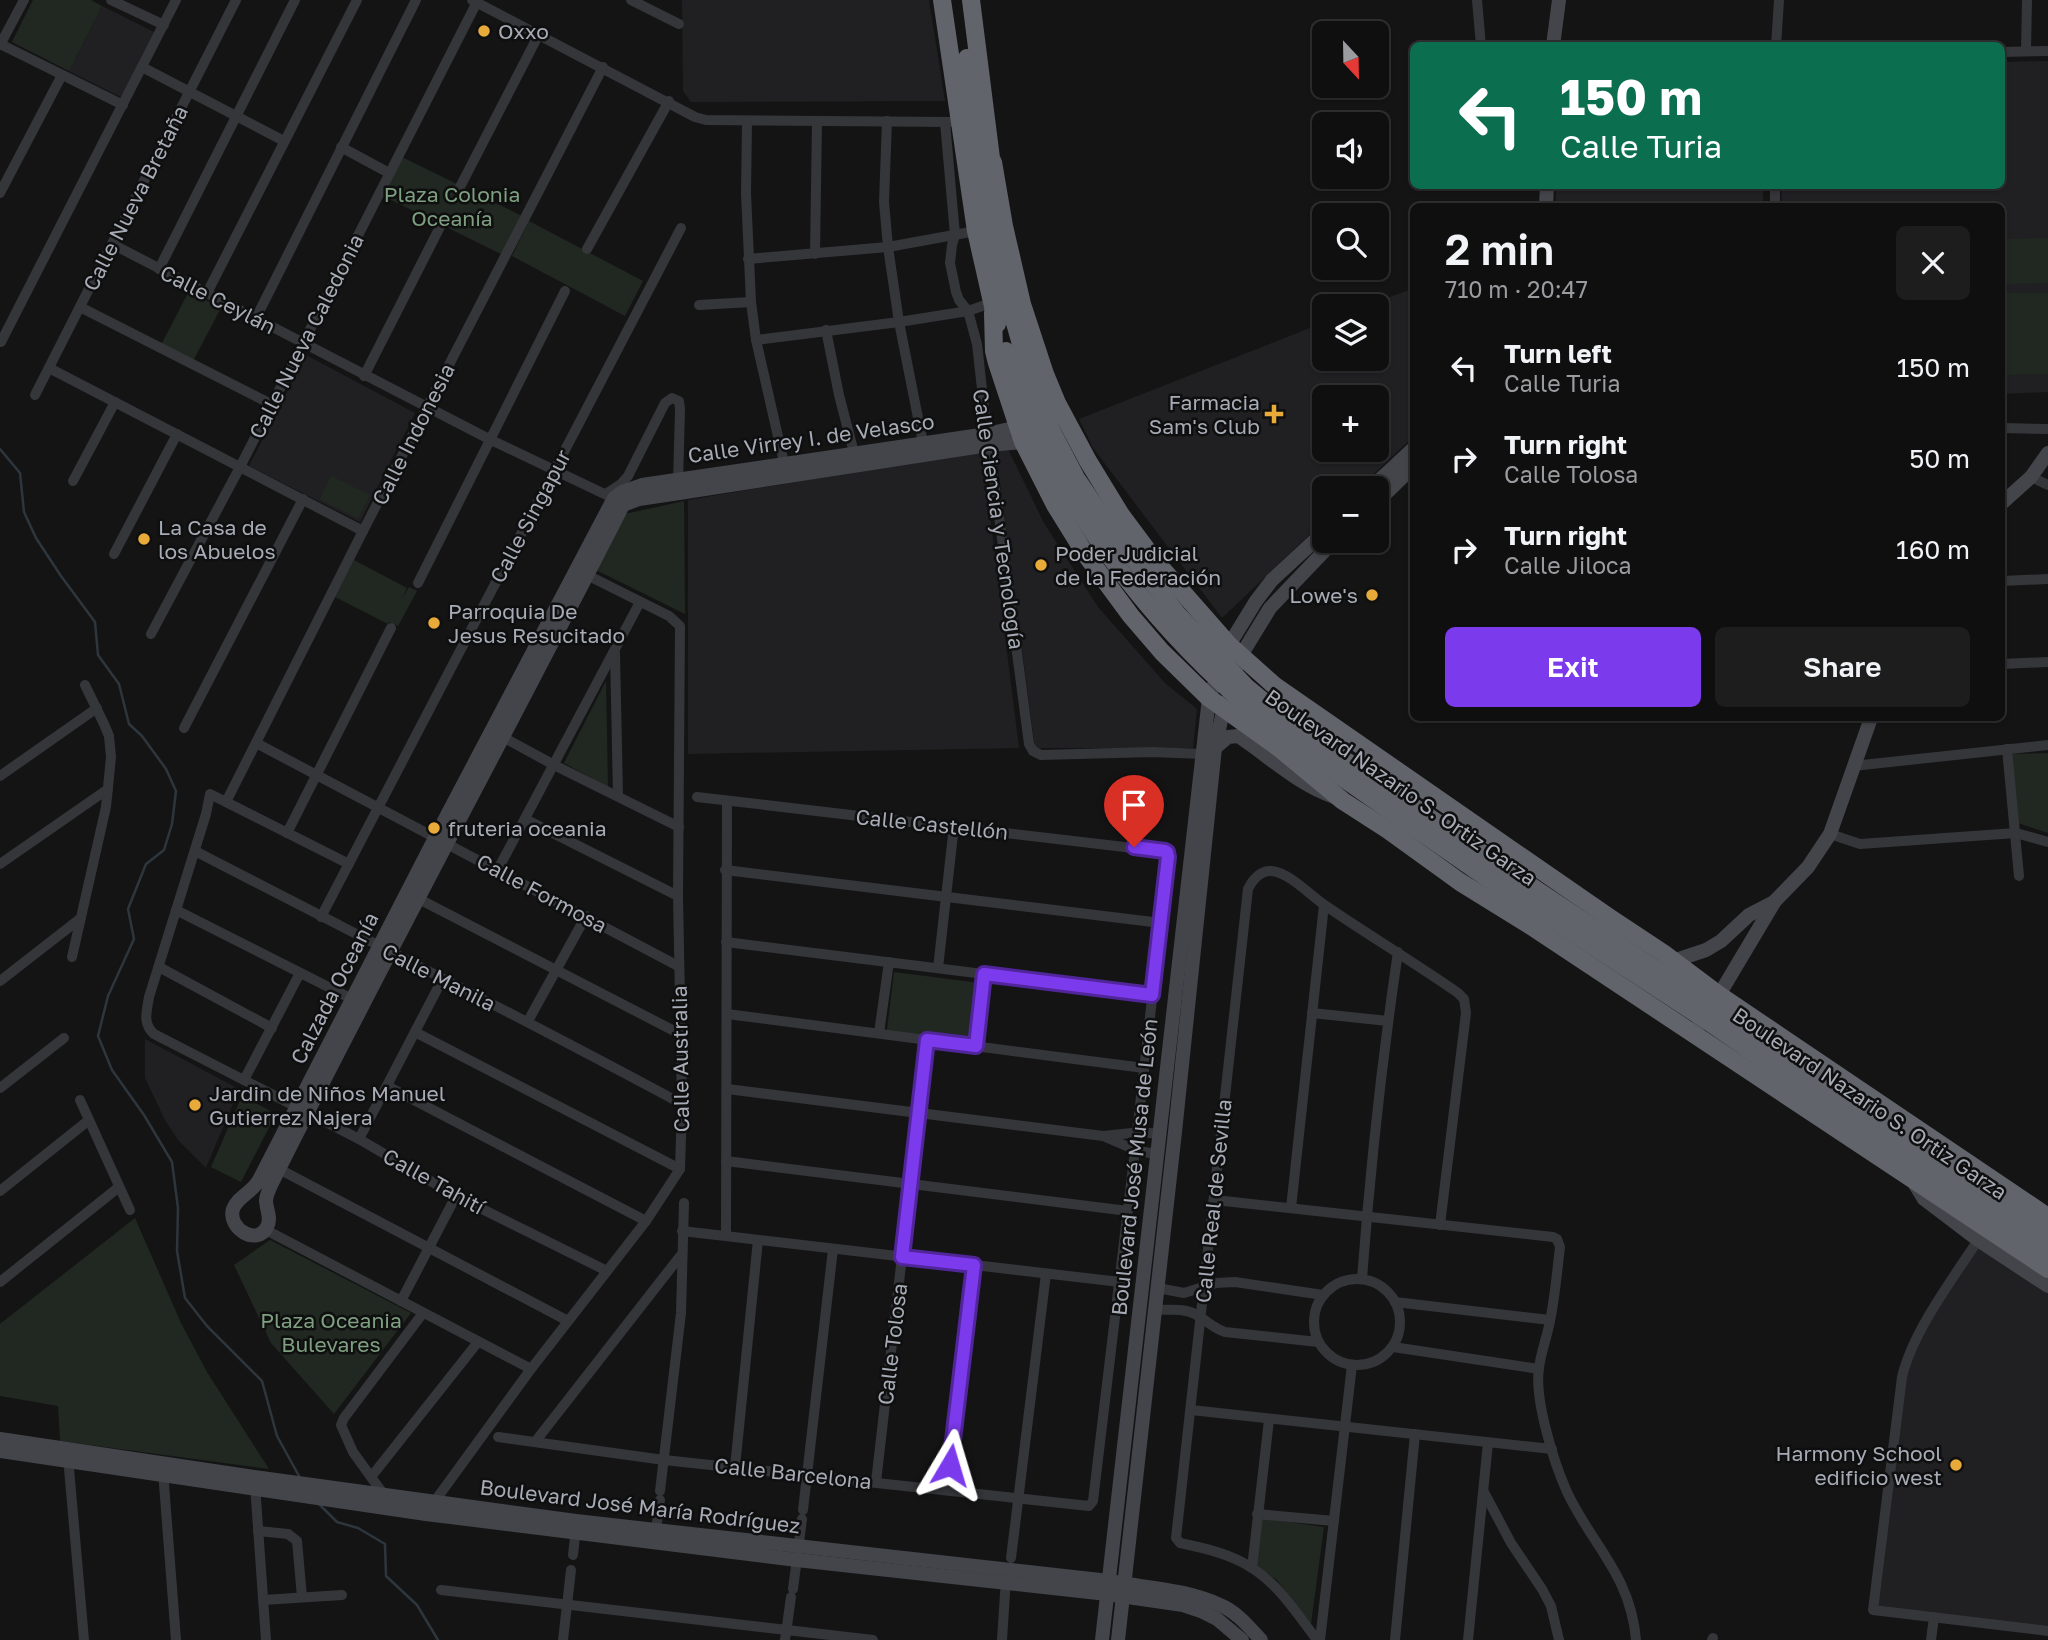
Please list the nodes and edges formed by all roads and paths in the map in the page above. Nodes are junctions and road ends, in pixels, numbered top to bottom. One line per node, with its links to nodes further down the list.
1 (111, 0): 18 (street)
2 (176, 0): 18 (street)
3 (236, 0): 30 (street, Calle Nueva Bretaña)
4 (295, 0): 33 (street)
5 (357, 0): 38 (street)
6 (416, 0): 39 (street)
7 (631, 0): 17 (street)
8 (942, 0): 37 (highway, Boulevard Nazario S. Ortiz Garza)
9 (960, 0): 58 (highway)
10 (971, 0): 40 (highway, Boulevard Nazario S. Ortiz Garza)
11 (1477, 0): 20 (street)
12 (1559, 0): 21 (street)
13 (1779, 0): 22 (street)
14 (2027, 0): 24 (street)
15 (20, 1): 23 (street)
16 (476, 1): 19 (street); 41 (street, Calle Nueva Caledonia)
17 (679, 24)
18 (164, 25): 28 (street)
19 (539, 34): 27 (street); 42 (street)
20 (1481, 42)
21 (1554, 42)
22 (1776, 42)
23 (0, 45): 29 (street)
24 (2026, 51): 25 (street); 26 (street)
25 (2048, 51)
26 (2005, 52)
27 (603, 67): 31 (street); 72 (street, Calle Indonesia)
28 (142, 68): 30 (street); 32 (street)
29 (62, 75): 32 (street); 43 (street)
30 (189, 92): 33 (street); 48 (street, Calle Nueva Bretaña)
31 (669, 101): 36 (street); 50 (street)
32 (123, 105): 65 (street)
33 (236, 117): 38 (street); 53 (street)
34 (817, 121): 35 (street); 36 (street); 51 (street)
35 (887, 121): 37 (street); 49 (street)
36 (747, 122): 52 (street)
37 (953, 122): 46 (highway, Boulevard Nazario S. Ortiz Garza); 47 (street, Calle Ciencia y Tecnología)
38 (284, 141): 55 (street)
39 (341, 147): 41 (street); 61 (street)
40 (993, 162): 58 (highway, Boulevard Nazario S. Ortiz Garza); 107 (highway)
41 (389, 173): 66 (street, Calle Nueva Caledonia)
42 (460, 187)
43 (0, 193)
44 (441, 225): 68 (street)
45 (681, 228): 84 (street, Calle Singapur)
46 (976, 231): 47 (street); 58 (highway, Boulevard Nazario S. Ortiz Garza)
47 (956, 235): 49 (street); 60 (street, Calle Ciencia y Tecnología)
48 (112, 244): 53 (street, Calle Ceylán); 59 (street, Calle Nueva Bretaña)
49 (888, 247): 51 (street); 62 (street)
50 (587, 249)
51 (815, 254): 52 (street)
52 (748, 259): 56 (street)
53 (159, 269): 55 (street, Calle Ceylán)
54 (565, 291): 77 (street)
55 (206, 293): 61 (street, Calle Ceylán)
56 (751, 302): 57 (street); 64 (street)
57 (699, 304)
58 (997, 304): 60 (street); 73 (highway, Boulevard Nazario S. Ortiz Garza); 73 (highway)
59 (80, 307): 67 (street, Calle Nueva Bretaña); 71 (street)
60 (968, 311): 62 (street); 78 (street, Calle Ciencia y Tecnología)
61 (256, 318): 66 (street, Calle Ceylán)
62 (899, 322): 63 (street); 79 (street)
63 (826, 330): 64 (street); 81 (street)
64 (756, 340): 85 (street)
65 (1, 342)
66 (303, 343): 68 (street, Calle Ceylán); 71 (street, Calle Nueva Caledonia)
67 (49, 368): 69 (street, Calle Nueva Bretaña); 70 (street)
68 (364, 376): 72 (street, Calle Ceylán)
69 (35, 395)
70 (115, 402): 76 (street); 89 (street)
71 (271, 404): 83 (street, Calle Nueva Caledonia)
72 (428, 406): 77 (street, Calle Ceylán); 96 (street, Calle Indonesia)
73 (1028, 423): 78 (street, Calle Virrey I. de Velasco); 112 (highway); 154 (highway, Boulevard Nazario S. Ortiz Garza, bridge); 155 (highway, Boulevard Nazario S. Ortiz Garza, bridge)
74 (2005, 428): 75 (street)
75 (2048, 429)
76 (177, 434): 83 (street); 100 (street)
77 (489, 439): 84 (street, Calle Ceylán); 105 (street)
78 (987, 439): 79 (street, Calle Virrey I. de Velasco); 85 (street, Calle Virrey I. de Velasco); 127 (street, Calle Ciencia y Tecnología)
79 (923, 443): 81 (street, Calle Virrey I. de Velasco)
80 (1410, 452): 87 (street)
81 (854, 453): 85 (street, Calle Virrey I. de Velasco)
82 (2048, 453): 88 (street)
83 (240, 467): 93 (street); 109 (street, Calle Nueva Caledonia)
84 (554, 470): 94 (street, Calle Ceylán); 138 (street, Calle Singapur)
85 (786, 470): 91 (street, Calle Virrey I. de Velasco)
86 (1410, 470): 92 (street)
87 (1384, 476)
88 (2031, 477): 90 (street); 95 (street)
89 (73, 481)
90 (2048, 485)
91 (678, 486): 94 (street, Calle Virrey I. de Velasco); 94 (street, Calzada Oceanía)
92 (1389, 490)
93 (303, 499): 96 (street); 121 (street)
94 (614, 499): 102 (street, Calzada Oceanía); 123 (street, Calzada Oceanía)
95 (2005, 500)
96 (363, 531): 124 (street, Calle Indonesia)
97 (1312, 543): 101 (street)
98 (1316, 553): 101 (street)
99 (1322, 553): 110 (street)
100 (114, 554)
101 (1292, 562): 110 (street)
102 (587, 575): 106 (street, Calle Australia); 123 (street, Calzada Oceanía)
103 (2048, 579): 104 (street)
104 (2005, 581)
105 (418, 583)
106 (640, 601): 111 (street); 141 (street, Calle Australia)
107 (1212, 625): 110 (highway); 112 (highway)
108 (391, 628): 130 (street)
109 (151, 634)
110 (1234, 651): 116 (highway); 117 (street, Boulevard José Musa de León); 119 (street, Boulevard José Musa de León)
111 (615, 652): 128 (street); 133 (street)
112 (1162, 652): 117 (highway)
113 (2048, 662): 114 (street)
114 (2005, 664)
115 (85, 685): 118 (street)
116 (1275, 686): 122 (highway); 145 (highway)
117 (1209, 698): 119 (highway); 127 (street, Boulevard José Musa de León)
118 (97, 708): 131 (street); 132 (street)
119 (1224, 710): 122 (highway); 127 (street, Boulevard José Musa de León)
120 (1870, 721): 129 (street)
121 (184, 728)
122 (1259, 733): 136 (highway)
123 (497, 734): 128 (street); 146 (street, Calzada Oceanía)
124 (256, 743): 130 (street, Calle Formosa); 137 (street, Calle Indonesia)
125 (2048, 745): 126 (street)
126 (2007, 749): 129 (street); 143 (street)
127 (1209, 751): 136 (street); 209 (street, Boulevard José Musa de León); 221 (street, Boulevard José Musa de León)
128 (554, 765): 133 (street); 139 (street)
129 (1853, 766): 144 (street)
130 (316, 775): 138 (street, Calle Formosa); 142 (street)
131 (0, 776)
132 (108, 789): 149 (street); 164 (street)
133 (618, 796): 141 (street)
134 (697, 797): 135 (street, Calle Castellón)
135 (727, 801): 140 (street, Calle Castellón); 151 (street)
136 (1343, 801): 166 (highway)
137 (226, 802): 142 (street); 148 (street)
138 (378, 808): 146 (street, Calle Formosa); 150 (street, Calle Singapur)
139 (525, 819): 152 (street); 156 (street)
140 (954, 826): 157 (street); 165 (street, Calle Castellón)
141 (679, 827): 156 (street, Calle Australia)
142 (287, 833): 150 (street)
143 (2016, 833): 144 (street); 147 (street); 153 (street)
144 (1830, 834): 159 (street)
145 (1497, 839): 155 (highway); 171 (highway)
146 (441, 840): 152 (street, Calle Formosa); 158 (street, Calzada Oceanía); 168 (street, Calzada Oceanía)
147 (2048, 842)
148 (195, 851): 161 (street); 163 (street, Calle Manila)
149 (0, 864)
150 (349, 864): 163 (street, Calle Singapur)
151 (726, 870): 157 (street); 167 (street)
152 (497, 871): 162 (street, Calle Formosa)
153 (2019, 876)
154 (1501, 888): 166 (highway); 218 (highway, Boulevard Nazario S. Ortiz Garza, bridge)
155 (1542, 894): 229 (highway, Boulevard Nazario S. Ortiz Garza, bridge)
156 (678, 895): 173 (street, Calle Australia)
157 (946, 896): 165 (street); 176 (street)
158 (417, 898): 168 (street, Calzada Oceanía); 177 (street)
159 (1775, 901): 171 (street); 183 (street)
160 (1324, 905): 169 (street); 185 (street); 224 (street, Calle Real de Sevilla)
161 (176, 911): 175 (street); 178 (street)
162 (586, 916): 173 (street, Calle Formosa); 177 (street)
163 (321, 917): 168 (street, Calle Manila)
164 (81, 918): 170 (street); 181 (street)
165 (1161, 923): 182 (street)
166 (1531, 926): 192 (highway)
167 (726, 942): 172 (street); 186 (street)
168 (385, 950): 180 (street, Calle Manila); 184 (street, Calzada Oceanía); 204 (street, Calzada Oceanía)
169 (1398, 952): 188 (street); 233 (street)
170 (72, 957)
171 (1673, 961): 183 (highway)
172 (889, 962): 176 (street); 191 (street)
173 (678, 966): 193 (street, Calle Australia)
174 (0, 967): 181 (street)
175 (159, 967): 189 (street); 198 (street, Calle Tahití)
176 (938, 968): 179 (street)
177 (558, 970): 187 (street); 193 (street)
178 (300, 973): 184 (street); 189 (street)
179 (984, 974): 182 (street); 196 (street)
180 (443, 980): 187 (street, Calle Manila); 190 (street)
181 (1, 981)
182 (1152, 995): 197 (street)
183 (1718, 995): 192 (street); 230 (highway)
184 (352, 999): 204 (street, Calzada Oceanía)
185 (1312, 1013): 188 (street); 226 (street)
186 (727, 1014): 191 (street); 201 (street)
187 (528, 1021): 203 (street, Calle Manila)
188 (1388, 1021): 231 (street)
189 (272, 1028): 198 (street)
190 (415, 1032): 199 (street); 216 (street)
191 (879, 1033): 195 (street)
192 (1693, 1033): 206 (highway)
193 (680, 1034): 203 (street, Calle Australia)
194 (64, 1038): 200 (street)
195 (927, 1040): 196 (street); 205 (street, Calle Tolosa)
196 (976, 1046): 197 (street)
197 (1144, 1068): 208 (street)
198 (244, 1080): 204 (street, Calle Tahití)
199 (387, 1086): 211 (street); 232 (street)
200 (0, 1088)
201 (727, 1089): 205 (street); 214 (street)
202 (80, 1100): 207 (street)
203 (682, 1104): 216 (street, Calle Australia)
204 (302, 1110): 211 (street, Calle Tahití); 215 (street, Calzada Oceanía); 234 (street, Calzada Oceanía)
205 (919, 1113): 210 (street); 219 (street, Calle Tolosa)
206 (1821, 1117): 217 (highway); 218 (highway)
207 (89, 1119): 220 (street); 222 (street)
208 (1137, 1132): 209 (street); 210 (street)
209 (1159, 1134): 213 (street, Boulevard José Musa de León); 221 (street)
210 (1103, 1136): 212 (street)
211 (359, 1139): 223 (street, Calle Tahití)
212 (1135, 1150): 213 (street); 228 (street)
213 (1157, 1154): 269 (street, Boulevard José Musa de León)
214 (726, 1161): 219 (street); 237 (street)
215 (279, 1169): 234 (street, Calzada Oceanía); 240 (street)
216 (680, 1169): 232 (street)
217 (1912, 1179): 239 (street); 246 (highway)
218 (1942, 1181): 242 (highway, Boulevard Nazario S. Ortiz Garza)
219 (911, 1184): 228 (street); 244 (street, Calle Tolosa)
220 (119, 1187): 227 (street); 250 (street)
221 (1168, 1190): 254 (street, Boulevard José Musa de León)
222 (0, 1191)
223 (456, 1196): 240 (street); 247 (street, Calle Tahití)
224 (1215, 1200): 226 (street); 252 (street, Calle Real de Sevilla)
225 (684, 1203): 235 (street)
226 (1291, 1208): 231 (street)
227 (130, 1210)
228 (1128, 1211): 251 (street)
229 (2015, 1211): 230 (highway); 236 (highway, Boulevard Nazario S. Ortiz Garza)
230 (2046, 1215)
231 (1366, 1217): 233 (street); 249 (street)
232 (646, 1221): 247 (street)
233 (1440, 1224): 261 (street)
234 (265, 1230): 256 (street)
235 (682, 1231): 237 (street); 243 (street)
236 (2048, 1233)
237 (726, 1236): 238 (street)
238 (758, 1240): 241 (street); 282 (street)
239 (1978, 1240): 253 (street); 310 (street)
240 (429, 1248): 256 (street); 262 (street)
241 (833, 1249): 244 (street); 284 (street)
242 (2048, 1250)
243 (682, 1254): 276 (street); 281 (street)
244 (902, 1257): 245 (street); 286 (street, Calle Tolosa)
245 (974, 1265): 248 (street); 289 (street)
246 (2048, 1269)
247 (607, 1272): 262 (street)
248 (1046, 1273): 251 (street); 292 (street)
249 (1362, 1279): 255 (street); 257 (street)
250 (0, 1282)
251 (1120, 1282): 292 (street, Calle Barcelona)
252 (1205, 1286): 254 (street); 255 (street); 260 (street, Calle Real de Sevilla)
253 (2048, 1286)
254 (1158, 1288): 258 (street, Boulevard José Musa de León)
255 (1323, 1294): 264 (street)
256 (401, 1301): 259 (street)
257 (1395, 1302): 261 (street); 265 (street)
258 (1155, 1310): 260 (street); 269 (street, Boulevard José Musa de León)
259 (423, 1313): 263 (street); 285 (street)
260 (1200, 1317): 264 (street); 270 (street, Calle Real de Sevilla)
261 (1550, 1320): 267 (street)
262 (568, 1321): 268 (street)
263 (478, 1342): 268 (street); 285 (street)
264 (1318, 1342): 266 (street)
265 (1392, 1347): 266 (street); 267 (street)
266 (1352, 1365): 272 (street)
267 (1539, 1368): 278 (street)
268 (531, 1369): 293 (street)
269 (1137, 1402): 304 (street, Boulevard José Musa de León)
270 (1191, 1410): 271 (street); 301 (street, Calle Real de Sevilla)
271 (1269, 1420): 272 (street); 294 (street)
272 (1344, 1427): 273 (street); 295 (street)
273 (1415, 1434): 277 (street); 324 (street)
274 (498, 1437): 276 (street, Calle Barcelona)
275 (0, 1439): 280 (street, Boulevard José María Rodríguez)
276 (535, 1442): 281 (street, Calle Barcelona)
277 (1488, 1443): 278 (street); 288 (street)
278 (1552, 1449): 327 (street)
279 (0, 1451): 280 (street, Boulevard José María Rodríguez)
280 (68, 1455): 283 (street, Boulevard José María Rodríguez); 313 (street)
281 (664, 1460): 282 (street, Calle Barcelona); 297 (street)
282 (735, 1467): 284 (street, Calle Barcelona)
283 (163, 1470): 287 (street, Boulevard José María Rodríguez); 314 (street)
284 (807, 1475): 286 (street, Calle Barcelona); 299 (street)
285 (371, 1477): 290 (street)
286 (876, 1482): 289 (street, Calle Barcelona)
287 (255, 1483): 291 (street, Boulevard José María Rodríguez); 298 (street)
288 (1483, 1489): 325 (street); 326 (street)
289 (947, 1490): 292 (street, Calle Barcelona)
290 (384, 1495): 291 (street, Boulevard José María Rodríguez); 293 (street, Boulevard José María Rodríguez)
291 (365, 1498): 293 (street, Boulevard José María Rodríguez)
292 (1019, 1499): 303 (street)
293 (430, 1508): 296 (street, Boulevard José María Rodríguez)
294 (1257, 1514): 295 (street); 301 (street)
295 (1334, 1521): 323 (street)
296 (576, 1527): 297 (street, Boulevard José María Rodríguez); 299 (street, Boulevard José María Rodríguez); 300 (street)
297 (656, 1530): 299 (street, Boulevard José María Rodríguez)
298 (258, 1531): 307 (street); 308 (street)
299 (798, 1553): 303 (street, Boulevard José María Rodríguez); 312 (street)
300 (573, 1555)
301 (1252, 1568): 323 (street)
302 (571, 1570): 309 (street)
303 (1008, 1571): 304 (street, Boulevard José María Rodríguez); 318 (street)
304 (1116, 1589): 319 (street, Boulevard José Musa de León); 320 (street, Boulevard José Musa de León); 321 (street, Boulevard José María Rodríguez); 322 (street, Boulevard José María Rodríguez)
305 (441, 1590): 309 (street)
306 (342, 1595): 307 (street)
307 (302, 1597): 308 (street)
308 (263, 1600): 315 (street)
309 (567, 1604): 312 (street); 316 (street)
310 (1934, 1617): 311 (street); 328 (street)
311 (2048, 1631)
312 (786, 1635): 317 (street)
313 (84, 1640)
314 (176, 1640)
315 (266, 1640)
316 (563, 1640)
317 (873, 1640)
318 (1002, 1640)
319 (1102, 1640)
320 (1118, 1640)
321 (1242, 1640)
322 (1261, 1640)
323 (1319, 1640)
324 (1395, 1640)
325 (1468, 1640)
326 (1559, 1640)
327 (1636, 1640)
328 (1931, 1640)

